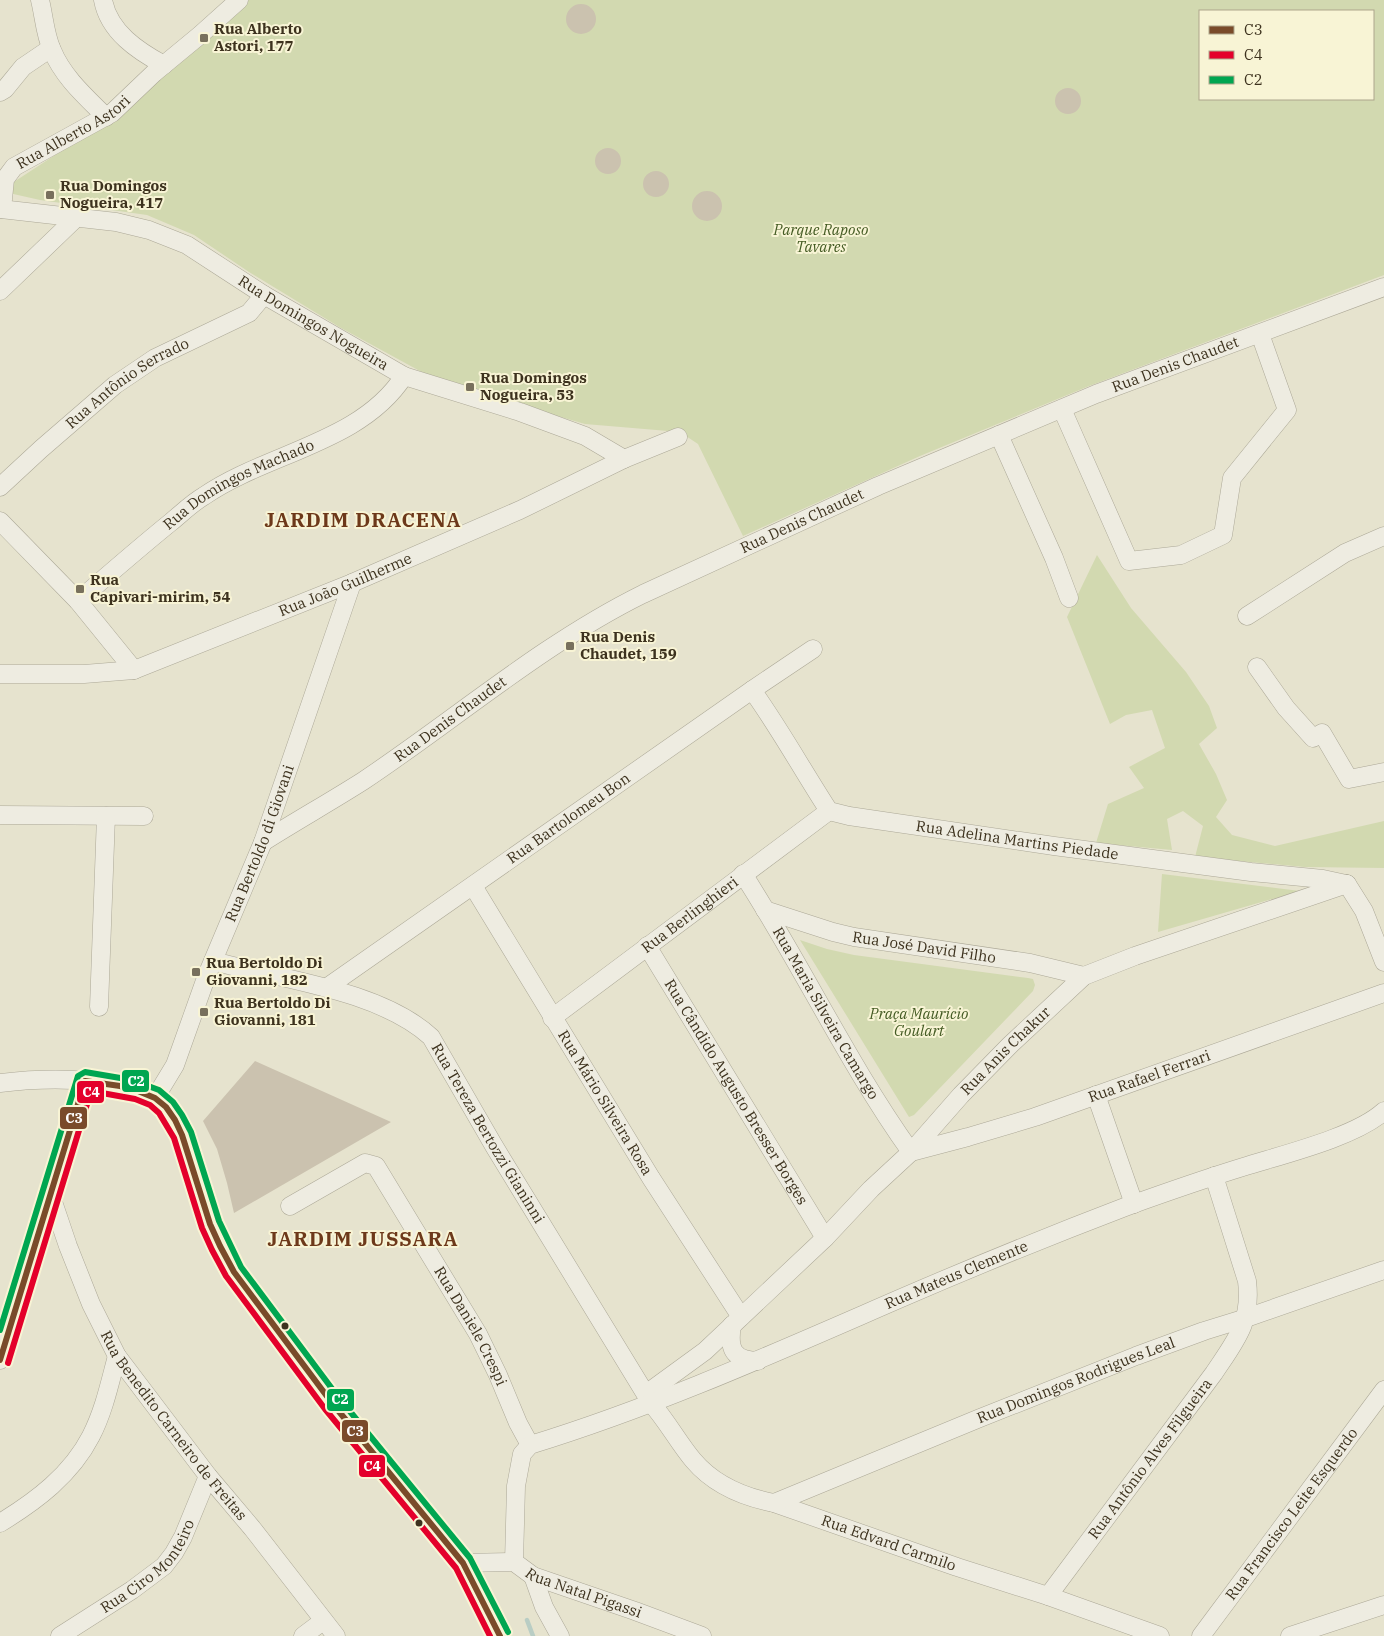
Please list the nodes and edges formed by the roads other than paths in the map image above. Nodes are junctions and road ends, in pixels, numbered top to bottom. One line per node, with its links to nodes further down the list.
1 (40, 0): 4 (street)
2 (103, 0): 5 (street)
3 (239, 0): 5 (street, Rua Alberto Astori)
4 (51, 48): 6 (street); 7 (street)
5 (164, 65): 7 (street, Rua Alberto Astori)
6 (0, 92)
7 (106, 117): 8 (street, Rua Alberto Astori)
8 (5, 171): 9 (street, Rua Alberto Astori)
9 (1, 209): 10 (street, Rua Domingos Nogueira)
10 (76, 218): 12 (street); 13 (street, Rua Domingos Nogueira)
11 (1384, 287): 14 (street, Rua Denis Chaudet)
12 (0, 292)
13 (264, 295): 15 (street, Rua Domingos Nogueira); 20 (street, Rua Antônio Serrado)
14 (1260, 334): 16 (street, Rua Denis Chaudet); 16 (street)
15 (404, 376): 19 (street, Rua Domingos Nogueira); 25 (street, Rua Domingos Machado)
16 (1062, 409): 17 (street, Rua Denis Chaudet)
17 (999, 435): 24 (street); 37 (street, Rua Denis Chaudet)
18 (678, 437): 19 (street, Rua João Guilherme)
19 (624, 459): 23 (street, Rua João Guilherme)
20 (0, 487)
21 (1, 524): 25 (street)
22 (1384, 536): 26 (street)
23 (352, 583): 29 (street, Rua João Guilherme); 37 (street, Rua Bertoldo di Giovani)
24 (1069, 598)
25 (78, 601): 29 (street)
26 (1247, 616)
27 (813, 650): 31 (street, Rua Bartolomeu Bon)
28 (1257, 667): 32 (street)
29 (134, 670): 30 (street, Rua João Guilherme)
30 (0, 674)
31 (752, 690): 33 (street); 40 (street, Rua Bartolomeu Bon)
32 (1384, 772)
33 (829, 811): 38 (street, Rua Berlinghieri); 39 (street, Rua Adelina Martins Piedade)
34 (0, 815): 35 (street)
35 (106, 816): 36 (street); 48 (street)
36 (144, 816)
37 (262, 842): 43 (street, Rua Bertoldo di Giovani)
38 (743, 874): 41 (street, Rua Maria Silveira Camargo); 42 (street, Rua Berlinghieri)
39 (1347, 884): 44 (street); 45 (street, Rua Anis Chakur)
40 (473, 886): 46 (street, Rua Bartolomeu Bon); 49 (street, Rua Mário Silveira Rosa)
41 (765, 910): 45 (street, Rua José David Filho); 55 (street, Rua Maria Silveira Camargo)
42 (647, 946): 49 (street, Rua Berlinghieri); 60 (street, Rua Cândido Augusto Bresser Borges)
43 (213, 961): 46 (street, Rua Tereza Bertozzi Gianinni); 53 (street, Rua Bertoldo di Giovani)
44 (1384, 962)
45 (1084, 976): 55 (street, Rua Anis Chakur)
46 (326, 988): 68 (street, Rua Tereza Bertozzi Gianinni)
47 (1384, 993): 52 (street, Rua Rafael Ferrari)
48 (99, 1007)
49 (552, 1018): 63 (street, Rua Mário Silveira Rosa)
50 (85, 1081): 51 (street); 53 (street); 57 (street)
51 (0, 1083)
52 (1096, 1095): 55 (street, Rua Rafael Ferrari); 58 (street)
53 (155, 1098): 74 (street)
54 (1384, 1111): 56 (street, Rua Mateus Clemente)
55 (911, 1152): 60 (street, Rua Anis Chakur)
56 (1214, 1176): 58 (street, Rua Mateus Clemente); 62 (street, Rua Antônio Alves Filgueira)
57 (50, 1193): 64 (street, Rua Benedito Carneiro de Freitas); 65 (street)
58 (1134, 1204): 66 (street, Rua Mateus Clemente)
59 (290, 1206): 69 (street, Rua Daniele Crespi)
60 (826, 1238): 63 (street, Rua Anis Chakur)
61 (1384, 1270): 62 (street, Rua Domingos Rodrigues Leal)
62 (1246, 1318): 71 (street, Rua Domingos Rodrigues Leal); 76 (street, Rua Antônio Alves Filgueira)
63 (737, 1321): 66 (street); 68 (street, Rua Anis Chakur)
64 (118, 1356): 70 (street, Rua Benedito Carneiro de Freitas); 72 (street)
65 (0, 1360)
66 (758, 1361): 68 (street, Rua Mateus Clemente)
67 (1384, 1390): 86 (street, Rua Francisco Leite Esquerdo)
68 (648, 1399): 69 (street, Rua Mateus Clemente); 71 (street, Rua Edvard Carmilo)
69 (530, 1445): 73 (street)
70 (208, 1476): 78 (street, Rua Benedito Carneiro de Freitas); 79 (street, Rua Ciro Monteiro)
71 (774, 1503): 76 (street, Rua Edvard Carmilo)
72 (0, 1523)
73 (514, 1562): 74 (street, Rua Natal Pigassi); 75 (street, Rua Natal Pigassi)
74 (463, 1563): 82 (street)
75 (532, 1576): 83 (street); 84 (street, Rua Natal Pigassi)
76 (1048, 1596): 85 (street, Rua Edvard Carmilo)
77 (1384, 1605): 87 (street)
78 (323, 1621): 80 (street); 81 (street, Rua Benedito Carneiro de Freitas)
79 (60, 1636)
80 (303, 1636)
81 (336, 1636)
82 (500, 1636)
83 (560, 1636)
84 (702, 1636)
85 (1160, 1636)
86 (1200, 1636)
87 (1290, 1636)

